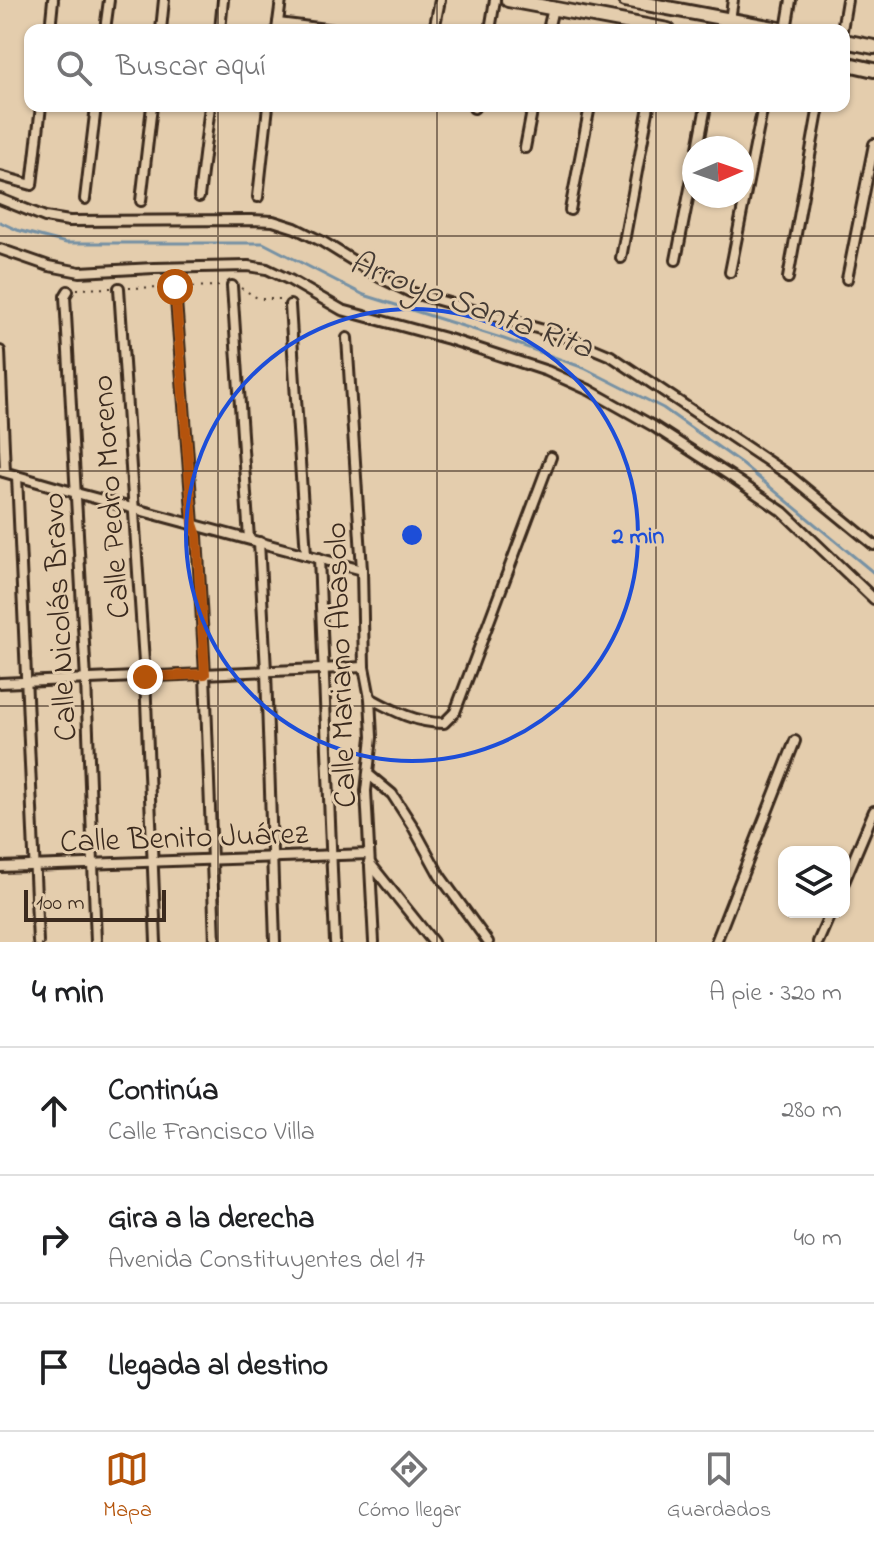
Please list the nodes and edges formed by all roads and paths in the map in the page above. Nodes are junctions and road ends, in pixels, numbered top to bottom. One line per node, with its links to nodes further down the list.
1 (53, 0): 17 (street)
2 (109, 0): 18 (street)
3 (164, 0): 19 (street)
4 (223, 0): 20 (street)
5 (281, 0): 21 (street)
6 (440, 0): 22 (street)
7 (495, 0): 23 (street)
8 (508, 0): 13 (street)
9 (625, 0): 14 (street)
10 (733, 0): 16 (street)
11 (791, 0): 27 (street)
12 (847, 0): 28 (street)
13 (535, 2): 15 (street)
14 (672, 4): 16 (street)
15 (553, 8): 24 (street); 25 (street)
16 (730, 20): 26 (street)
17 (51, 24)
18 (106, 24)
19 (162, 24)
20 (221, 24)
21 (278, 24)
22 (435, 24)
23 (491, 24)
24 (549, 24)
25 (606, 24)
26 (741, 24)
27 (787, 24)
28 (843, 24)
29 (850, 42): 30 (street)
30 (874, 47)
31 (850, 64): 32 (street)
32 (874, 70)
33 (40, 112): 47 (street)
34 (95, 112): 51 (street)
35 (151, 112): 52 (street)
36 (209, 112): 48 (street)
37 (267, 112): 49 (street)
38 (532, 112): 46 (street)
39 (589, 112): 54 (street)
40 (648, 112): 56 (street)
41 (705, 112): 44 (street)
42 (762, 112): 58 (street)
43 (818, 112): 59 (street)
44 (700, 136)
45 (874, 144): 60 (street)
46 (525, 148)
47 (0, 176)
48 (199, 197)
49 (258, 197)
50 (0, 199): 76 (street)
51 (85, 199)
52 (141, 201)
53 (686, 208): 57 (street)
54 (570, 210)
55 (0, 249): 80 (street)
56 (621, 258)
57 (676, 260)
58 (730, 272)
59 (788, 278)
60 (847, 279)
61 (232, 286): 74 (street)
62 (175, 287): 73 (street)
63 (119, 288): 72 (street, Calle Pedro Moreno)
64 (68, 291): 71 (street, Calle Nicolás Bravo)
65 (290, 305): 77 (street)
66 (347, 338): 79 (street, Calle Mariano Abasolo)
67 (0, 351): 69 (street)
68 (551, 457): 89 (street)
69 (2, 471): 70 (street)
70 (17, 476): 71 (street); 87 (street)
71 (76, 493): 72 (street); 86 (street, Calle Nicolás Bravo)
72 (133, 508): 73 (street); 85 (street, Calle Pedro Moreno)
73 (193, 524): 74 (street); 84 (street)
74 (249, 539): 75 (street)
75 (259, 542): 77 (street); 83 (street)
76 (874, 545)
77 (306, 555): 78 (street)
78 (319, 558): 79 (street); 82 (street)
79 (362, 570): 81 (street, Calle Mariano Abasolo)
80 (874, 599)
81 (364, 667): 82 (street); 89 (street, Calle Mariano Abasolo)
82 (324, 669): 83 (street); 93 (street)
83 (266, 671): 84 (street); 94 (street)
84 (205, 674): 85 (street); 96 (street)
85 (145, 677): 86 (street); 97 (street, Calle Pedro Moreno)
86 (86, 680): 87 (street); 98 (street, Calle Nicolás Bravo)
87 (27, 682): 88 (street); 99 (street)
88 (0, 683)
89 (370, 698): 91 (street, Calle Mariano Abasolo)
90 (795, 741): 112 (street)
91 (368, 774): 95 (street, Calle Mariano Abasolo); 111 (street)
92 (874, 811): 101 (street)
93 (331, 855): 94 (street, Calle Benito Juárez); 95 (street, Calle Benito Juárez); 108 (street)
94 (272, 857): 96 (street, Calle Benito Juárez); 107 (street)
95 (369, 858): 109 (street, Calle Mariano Abasolo); 110 (street)
96 (212, 860): 97 (street, Calle Benito Juárez); 106 (street)
97 (153, 862): 98 (street, Calle Benito Juárez); 105 (street, Calle Pedro Moreno)
98 (93, 864): 99 (street, Calle Benito Juárez); 104 (street, Calle Nicolás Bravo)
99 (35, 866): 100 (street, Calle Benito Juárez); 103 (street)
100 (0, 867)
101 (850, 868)
102 (828, 918): 113 (street)
103 (38, 942)
104 (96, 942)
105 (156, 942)
106 (215, 942)
107 (275, 942)
108 (335, 942)
109 (374, 942)
110 (433, 942)
111 (488, 942)
112 (716, 942)
113 (818, 942)

